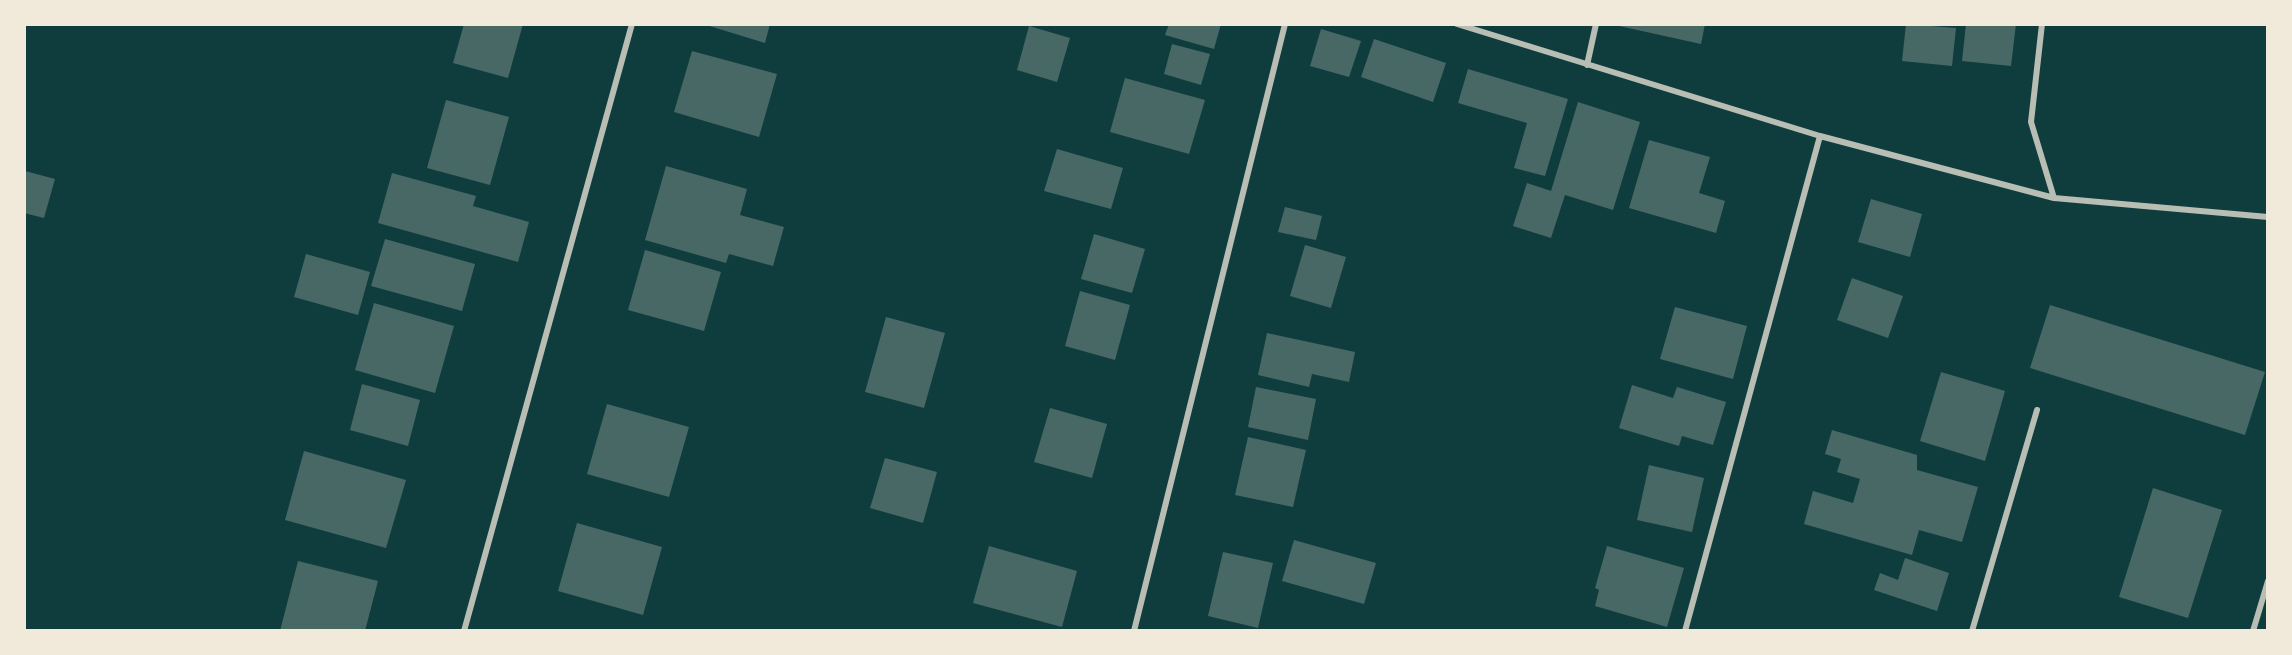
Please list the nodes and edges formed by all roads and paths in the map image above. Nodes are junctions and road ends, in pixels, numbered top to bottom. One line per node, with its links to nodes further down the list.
1 (632, 24): 12 (street)
2 (1286, 24): 13 (street)
3 (1457, 24): 6 (street)
4 (1596, 24): 6 (street)
5 (2042, 24): 8 (street)
6 (1587, 65): 7 (street)
7 (1820, 136): 8 (street); 14 (street)
8 (2054, 198): 9 (street)
9 (2268, 217)
10 (2037, 410): 15 (street)
11 (2268, 581): 16 (street)
12 (464, 631)
13 (1134, 631)
14 (1685, 631)
15 (1972, 631)
16 (2253, 631)

